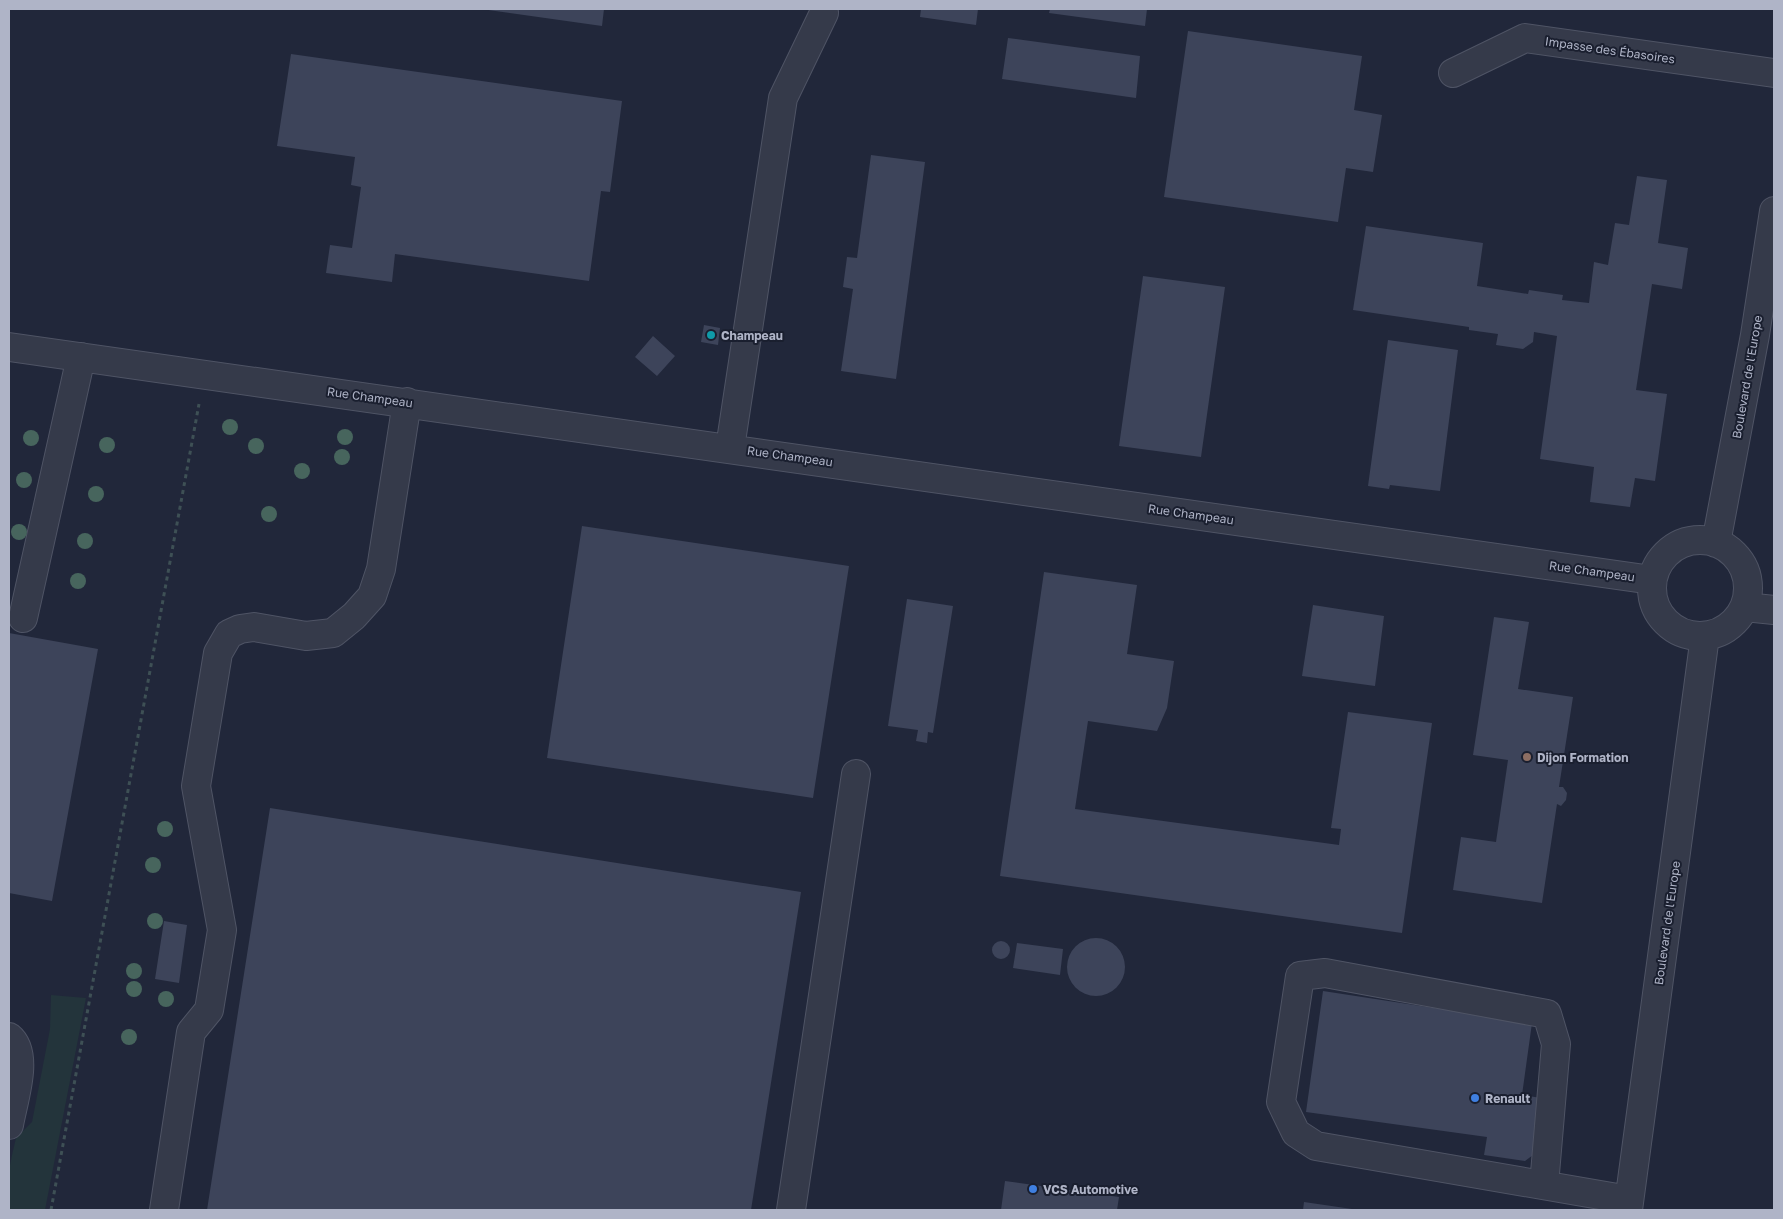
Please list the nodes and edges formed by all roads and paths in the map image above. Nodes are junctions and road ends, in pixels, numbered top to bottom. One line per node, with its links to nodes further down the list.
1 (824, 13): 10 (street, Rue Champeau)
2 (1453, 73): 3 (street, Impasse des Ébasoires)
3 (1774, 73)
4 (1774, 211): 5 (street, Boulevard de l'Europe)
5 (1765, 336): 11 (street, Boulevard de l'Europe)
6 (9, 347): 7 (street, Rue Champeau)
7 (82, 357): 8 (street, Rue Champeau); 15 (street)
8 (205, 374): 9 (street, Rue Champeau); 22 (path)
9 (407, 402): 10 (street, Rue Champeau); 23 (street)
10 (730, 448): 12 (street, Rue Champeau)
11 (1716, 543): 12 (street); 13 (street)
12 (1652, 580): 16 (street)
13 (1756, 597): 14 (street); 16 (street)
14 (1774, 610)
15 (23, 618)
16 (1705, 636): 21 (street, Boulevard de l'Europe)
17 (856, 774): 24 (street)
18 (9, 1037): 19 (street)
19 (9, 1124)
20 (1544, 1185): 20 (street); 21 (street)
21 (1629, 1205)
22 (51, 1210)
23 (164, 1210)
24 (791, 1210)

